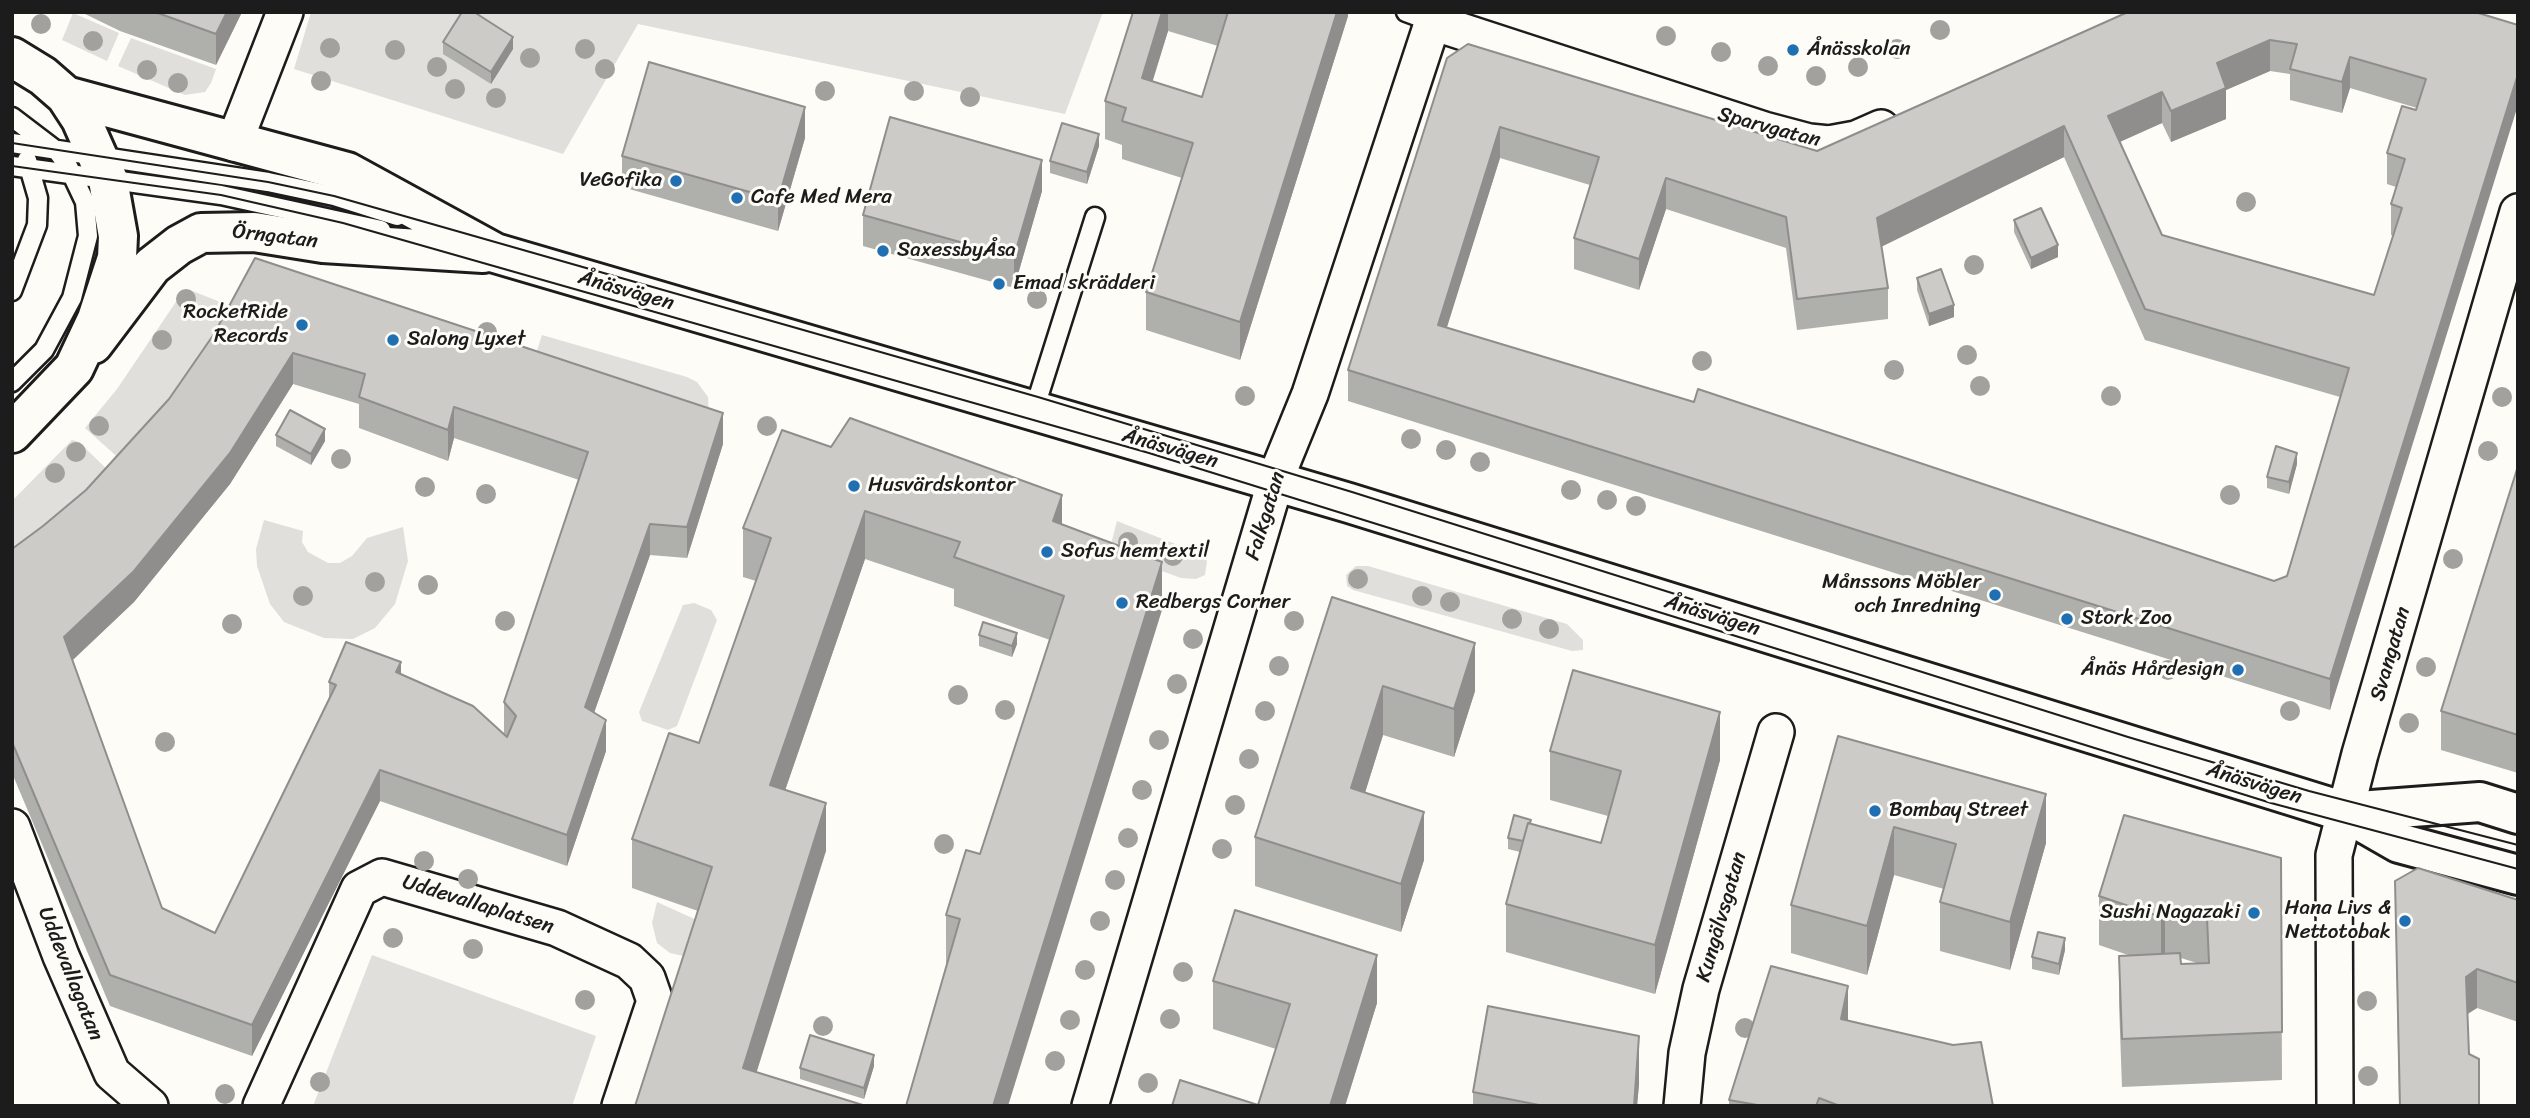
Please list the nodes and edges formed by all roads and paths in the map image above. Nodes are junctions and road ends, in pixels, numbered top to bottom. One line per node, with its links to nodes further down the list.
1 (285, 12): 8 (street)
2 (1425, 15): 5 (street, Sparvgatan); 21 (street, Falkgatan)
3 (12, 57): 4 (street, Ånäsvägen)
4 (66, 96): 8 (street, Ånäsvägen); 12 (street, Örngatan)
5 (1916, 112)
6 (12, 117): 9 (lane)
7 (15, 141): 9 (lane); 11 (lane)
8 (234, 143): 15 (street, Ånäsvägen)
9 (58, 152): 12 (lane); 12 (lane)
10 (12, 166): 11 (lane)
11 (31, 170): 12 (lane); 16 (lane)
12 (94, 172): 15 (lane); 15 (lane); 17 (street, Örngatan); 18 (lane)
13 (2518, 212): 23 (street, Svangatan)
14 (1095, 217): 19 (lane)
15 (495, 253): 17 (street, Örngatan); 19 (street, Ånäsvägen)
16 (12, 290)
17 (84, 356): 20 (street, Örngatan)
18 (12, 382)
19 (1034, 410): 21 (street, Ånäsvägen)
20 (12, 433)
21 (1276, 481): 23 (street, Ånäsvägen); 30 (street, Falkgatan)
22 (1776, 732): 31 (street, Kungälvsgatan)
23 (2345, 813): 24 (street, Ånäsvägen); 26 (street, Ånäsvägen); 32 (street, Svangatan)
24 (2518, 814)
25 (12, 827): 27 (street, Uddevallagatan)
26 (2518, 875)
27 (150, 1106)
28 (261, 1106): 29 (street, Uddevallaplatsen)
29 (620, 1106)
30 (1090, 1106)
31 (1682, 1106)
32 (2335, 1106)

